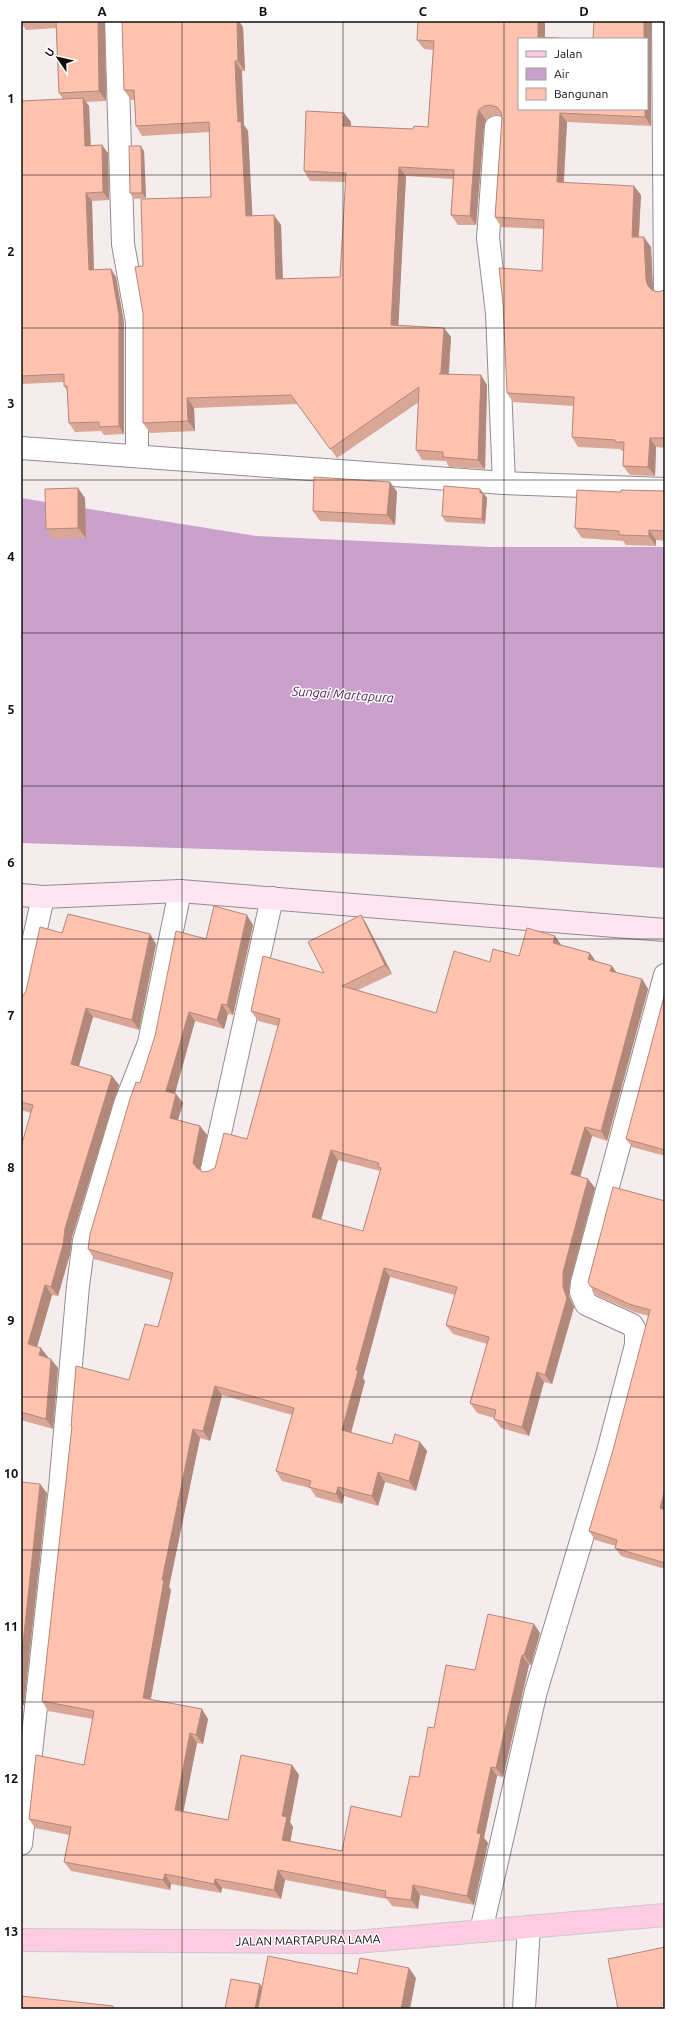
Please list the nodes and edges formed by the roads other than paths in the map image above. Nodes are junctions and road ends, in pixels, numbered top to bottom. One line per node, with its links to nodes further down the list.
1 (116, 21): 6 (street)
2 (662, 21): 4 (street)
3 (496, 127): 7 (street)
4 (665, 289)
5 (21, 448): 6 (street)
6 (137, 456): 7 (street)
7 (504, 483): 8 (street)
8 (665, 489)
9 (180, 891): 11 (street); 12 (street); 17 (street)
10 (21, 895): 11 (street)
11 (43, 897): 15 (street)
12 (272, 898): 13 (street); 16 (street)
13 (665, 930)
14 (665, 975): 20 (street)
15 (21, 997)
16 (212, 1169)
17 (21, 1844)
18 (665, 1915): 19 (main road, JALAN MARTAPURA LAMA)
19 (529, 1927): 20 (main road, JALAN MARTAPURA LAMA); 22 (street)
20 (481, 1931): 21 (main road, JALAN MARTAPURA LAMA)
21 (21, 1940)
22 (524, 2009)

